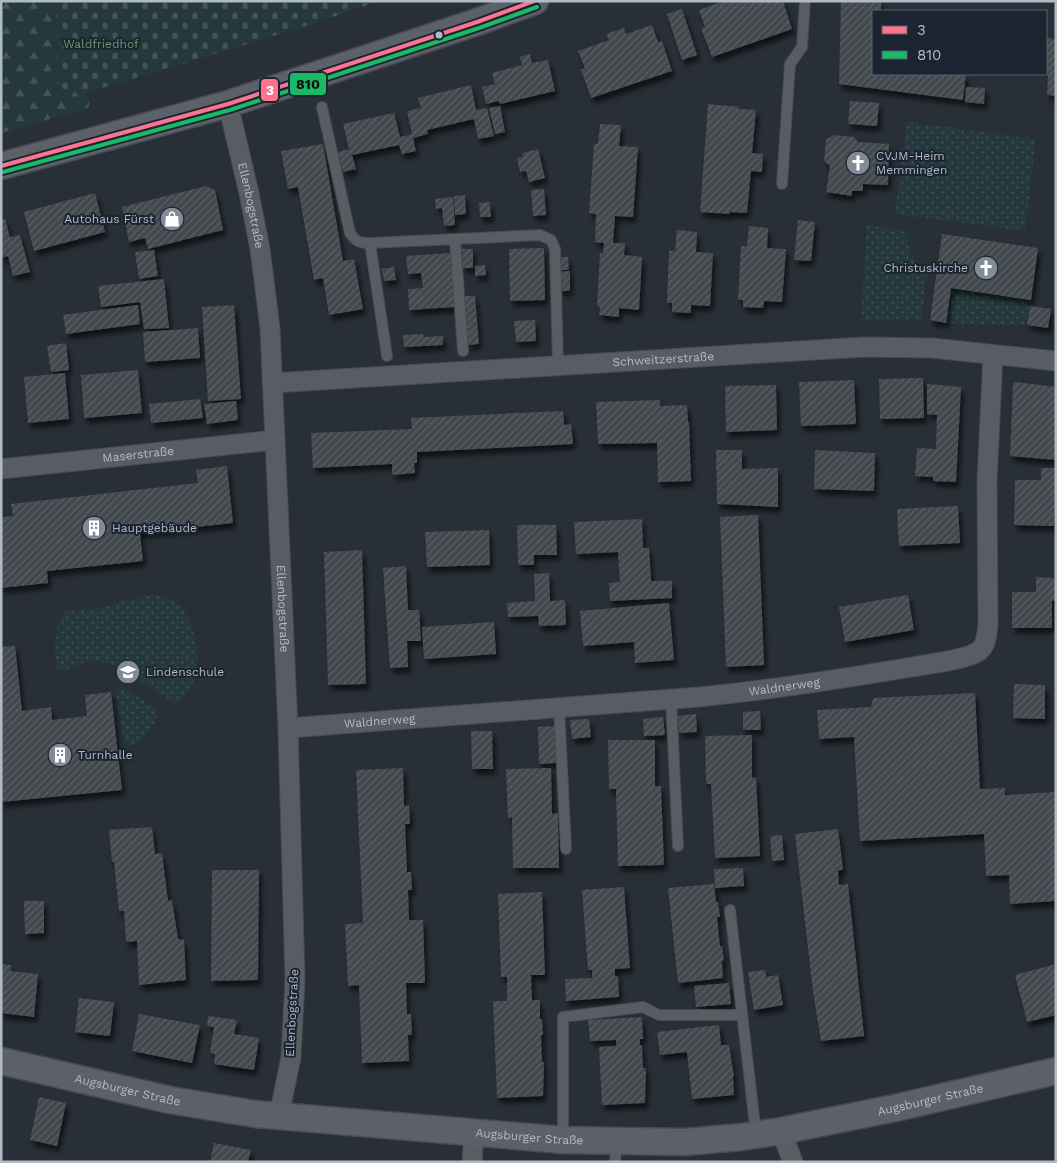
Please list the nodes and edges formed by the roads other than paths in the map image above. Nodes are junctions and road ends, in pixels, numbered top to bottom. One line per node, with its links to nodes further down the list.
1 (535, 1): 3 (street)
2 (805, 1): 6 (lane)
3 (228, 104): 5 (street); 14 (street, Ellenbogstraße)
4 (322, 106): 8 (lane)
5 (1, 166)
6 (782, 184)
7 (455, 239): 8 (lane); 9 (lane); 13 (lane)
8 (370, 243): 11 (lane)
9 (463, 352)
10 (993, 355): 12 (street, Schweitzerstraße); 13 (street, Schweitzerstraße); 17 (street, Waldnerweg)
11 (387, 356)
12 (1056, 361)
13 (558, 365): 14 (street, Schweitzerstraße)
14 (272, 383): 15 (street, Ellenbogstraße)
15 (276, 440): 16 (street, Maserstraße); 19 (street, Ellenbogstraße)
16 (1, 469)
17 (671, 699): 18 (street, Waldnerweg); 20 (lane)
18 (559, 707): 19 (street, Waldnerweg); 21 (lane)
19 (288, 728): 26 (street, Ellenbogstraße)
20 (678, 846)
21 (566, 849)
22 (730, 910): 23 (lane)
23 (742, 1015): 28 (lane); 29 (lane)
24 (1, 1061): 26 (street, Augsburger Straße)
25 (1056, 1071): 28 (street, Augsburger Straße)
26 (279, 1116): 27 (street, Augsburger Straße)
27 (474, 1133): 29 (street, Augsburger Straße); 31 (street)
28 (768, 1133): 30 (street, Augsburger Straße); 32 (street)
29 (563, 1140): 30 (street, Augsburger Straße)
30 (616, 1151)
31 (472, 1162)
32 (794, 1162)

